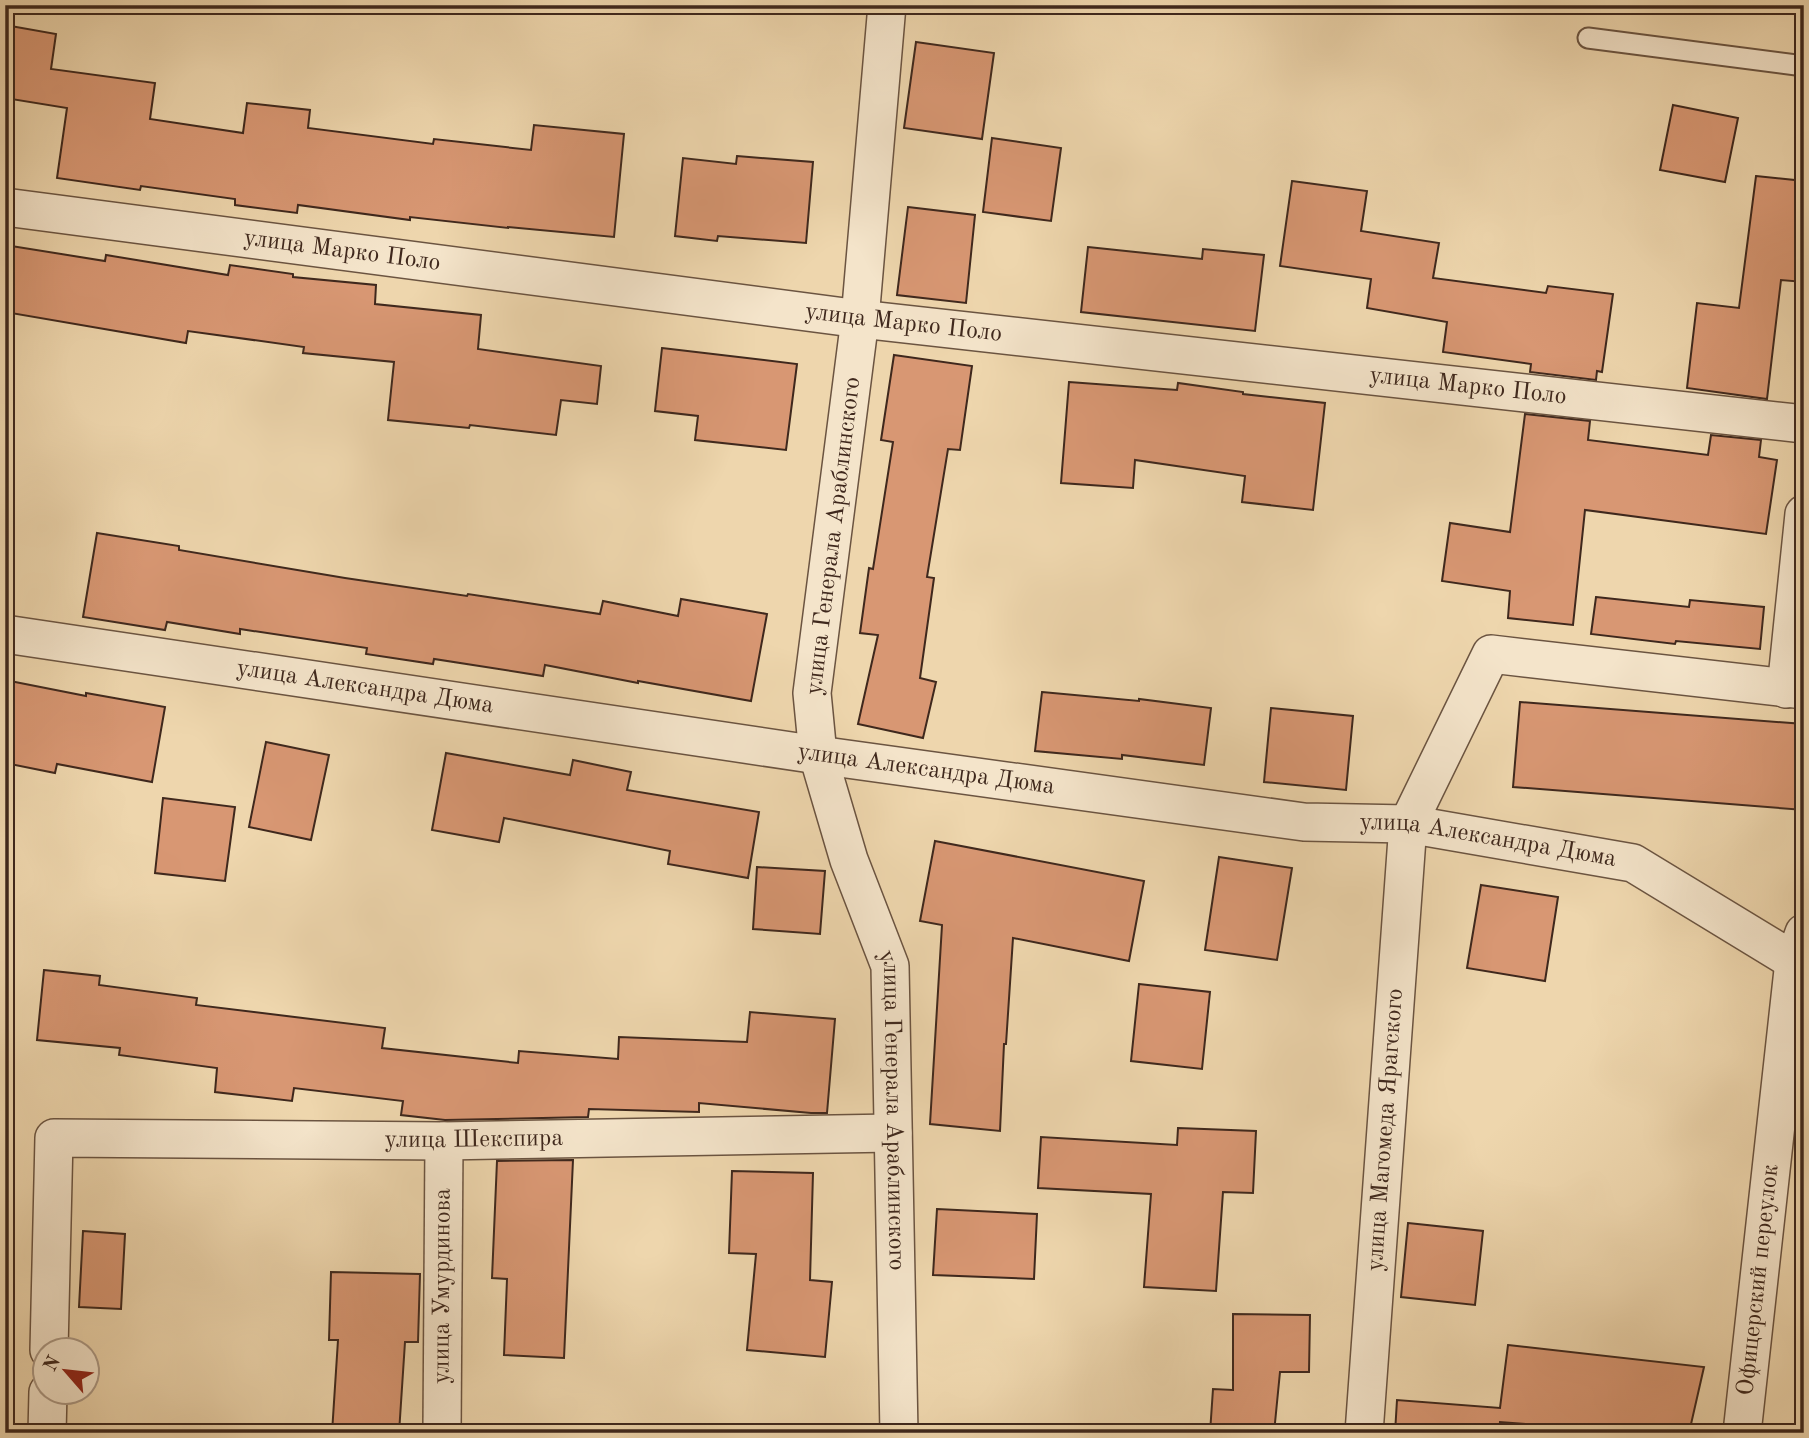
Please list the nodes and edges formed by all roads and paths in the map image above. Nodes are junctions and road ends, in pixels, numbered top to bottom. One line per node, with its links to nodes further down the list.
1 (887, 5): 5 (street, улица Генерала Араблинского)
2 (1588, 38): 3 (lane)
3 (1804, 66)
4 (5, 207): 5 (street, улица Марко Поло)
5 (860, 320): 6 (street, улица Марко Поло); 10 (street, улица Генерала Араблинского)
6 (1804, 424)
7 (1804, 514): 9 (street)
8 (5, 634): 10 (street, улица Александра Дюма)
9 (1795, 690): 11 (street)
10 (818, 755): 11 (street, улица Александра Дюма); 13 (street, улица Генерала Араблинского)
11 (1408, 824): 12 (street, улица Александра Дюма); 20 (street, улица Магомеда Ярагского)
12 (1799, 947): 21 (street, Офицерский переулок)
13 (893, 1133): 14 (street, улица Шекспира); 19 (street, улица Генерала Араблинского)
14 (444, 1141): 15 (street, улица Шекспира); 18 (street, улица Умурдинова)
15 (49, 1336)
16 (48, 1406): 17 (street)
17 (47, 1433)
18 (442, 1433)
19 (899, 1433)
20 (1364, 1433)
21 (1742, 1433)

